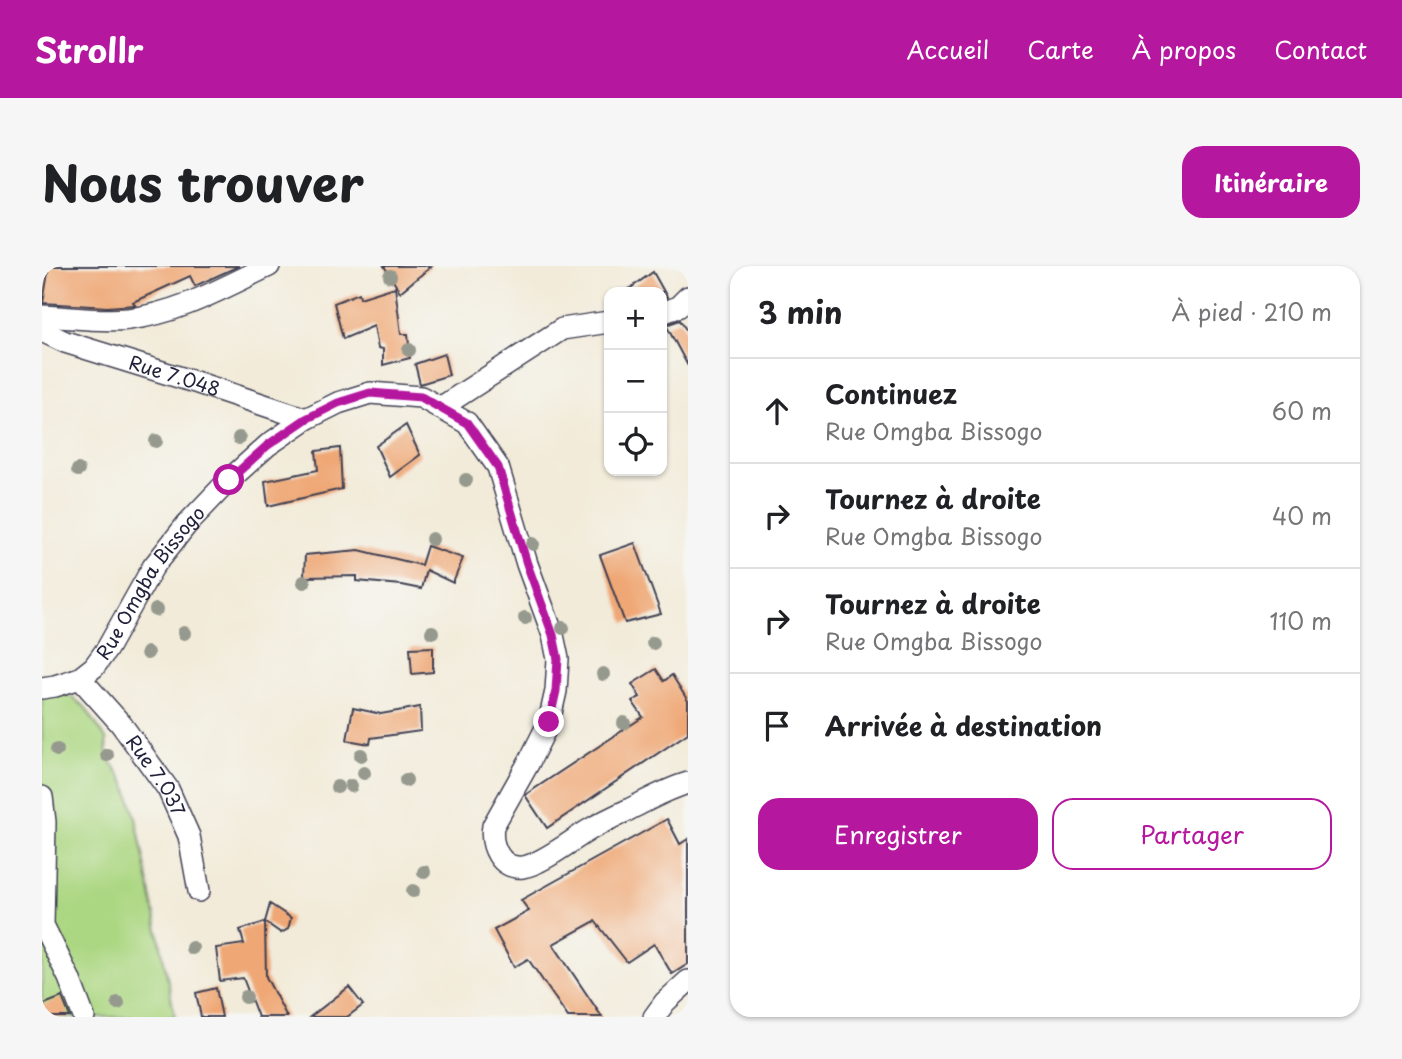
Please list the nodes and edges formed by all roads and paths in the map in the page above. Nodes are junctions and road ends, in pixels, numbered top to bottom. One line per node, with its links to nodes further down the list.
1 (269, 266): 4 (street)
2 (688, 298): 3 (street)
3 (667, 311)
4 (42, 316)
5 (604, 323): 7 (street)
6 (42, 331): 8 (street, Rue 7.048)
7 (440, 408): 8 (street, Rue Omgba Bissogo); 11 (street, Rue Omgba Bissogo)
8 (306, 419): 9 (street, Rue Omgba Bissogo)
9 (80, 678): 10 (street, Rue Omgba Bissogo); 13 (street, Rue 7.037)
10 (42, 688)
11 (688, 783)
12 (42, 797): 14 (street)
13 (199, 891)
14 (42, 926): 16 (street)
15 (688, 981): 17 (street)
16 (84, 1017)
17 (654, 1017)

